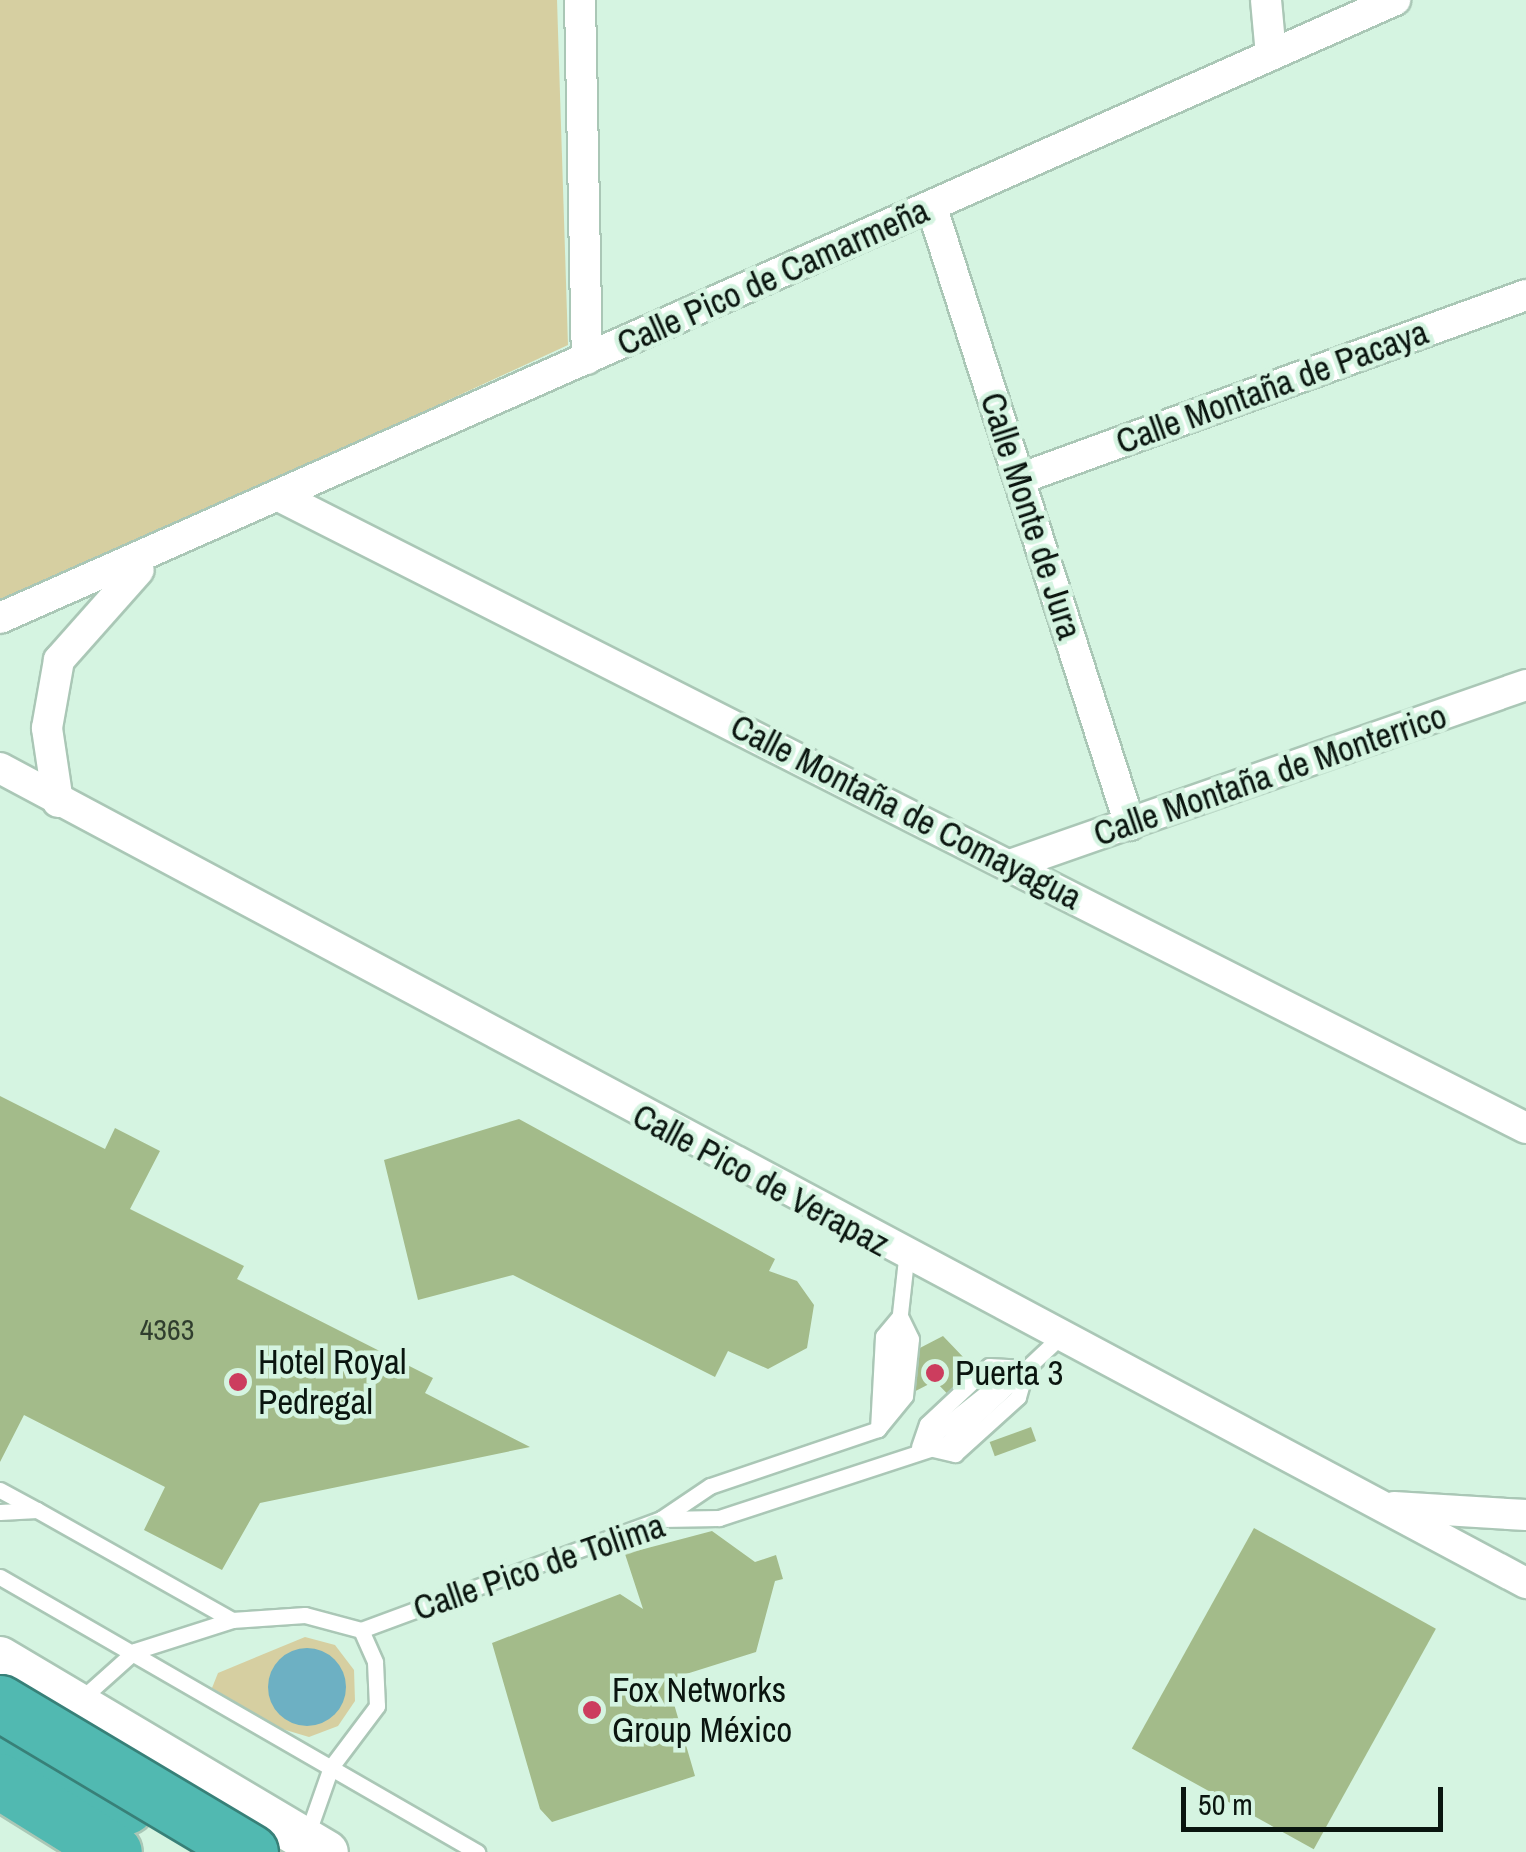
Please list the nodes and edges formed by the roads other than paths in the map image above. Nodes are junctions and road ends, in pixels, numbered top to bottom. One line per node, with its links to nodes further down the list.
1 (580, 0): 7 (street)
2 (1266, 0): 4 (street)
3 (1395, 0): 4 (street, Calle Pico de Camarmeña)
4 (1271, 55): 5 (street, Calle Pico de Camarmeña)
5 (932, 208): 7 (street, Calle Pico de Camarmeña); 8 (street, Calle Monte de Jura)
6 (1526, 295): 8 (street, Calle Montaña de Pacaya)
7 (587, 359): 9 (street, Calle Pico de Camarmeña)
8 (1019, 479): 15 (street, Calle Monte de Jura)
9 (285, 499): 10 (street, Calle Pico de Camarmeña); 16 (street, Calle Montaña de Comayagua)
10 (152, 557): 11 (street, Calle Pico de Camarmeña); 14 (street, Calle Pico de Camarmeña)
11 (0, 618)
12 (1526, 685): 15 (street, Calle Montaña de Monterrico)
13 (0, 768): 14 (street, Calle Pico de Verapaz)
14 (58, 802): 18 (street, Calle Pico de Verapaz)
15 (1130, 825): 16 (street, Calle Montaña de Monterrico)
16 (1013, 864): 17 (street, Calle Montaña de Comayagua)
17 (1526, 1128)
18 (906, 1258): 19 (lane); 20 (street, Calle Pico de Verapaz)
19 (900, 1316): 22 (lane); 22 (lane)
20 (1059, 1338): 21 (lane); 25 (street, Calle Pico de Verapaz)
21 (1026, 1368): 23 (lane); 23 (lane, Calle Pico de Tolima)
22 (878, 1429): 29 (lane)
23 (919, 1446): 29 (lane, Calle Pico de Tolima)
24 (0, 1490): 26 (lane)
25 (1382, 1506): 28 (street); 31 (street, Calle Pico de Verapaz)
26 (37, 1510): 27 (lane); 32 (lane)
27 (0, 1512)
28 (1526, 1515)
29 (661, 1519): 33 (lane, Calle Pico de Tolima)
30 (0, 1577): 34 (lane)
31 (1526, 1583)
32 (232, 1620): 33 (lane); 34 (lane)
33 (361, 1630): 39 (lane)
34 (134, 1651): 37 (lane); 39 (lane)
35 (0, 1658): 37 (main road)
36 (0, 1703): 46 (highway, bridge)
37 (75, 1705): 42 (main road)
38 (0, 1736): 42 (highway); 45 (highway)
39 (331, 1767): 42 (lane); 47 (lane)
40 (0, 1781): 44 (highway)
41 (0, 1824): 43 (highway)
42 (304, 1848)
43 (44, 1852)
44 (114, 1852)
45 (212, 1852)
46 (250, 1852)
47 (478, 1852)

